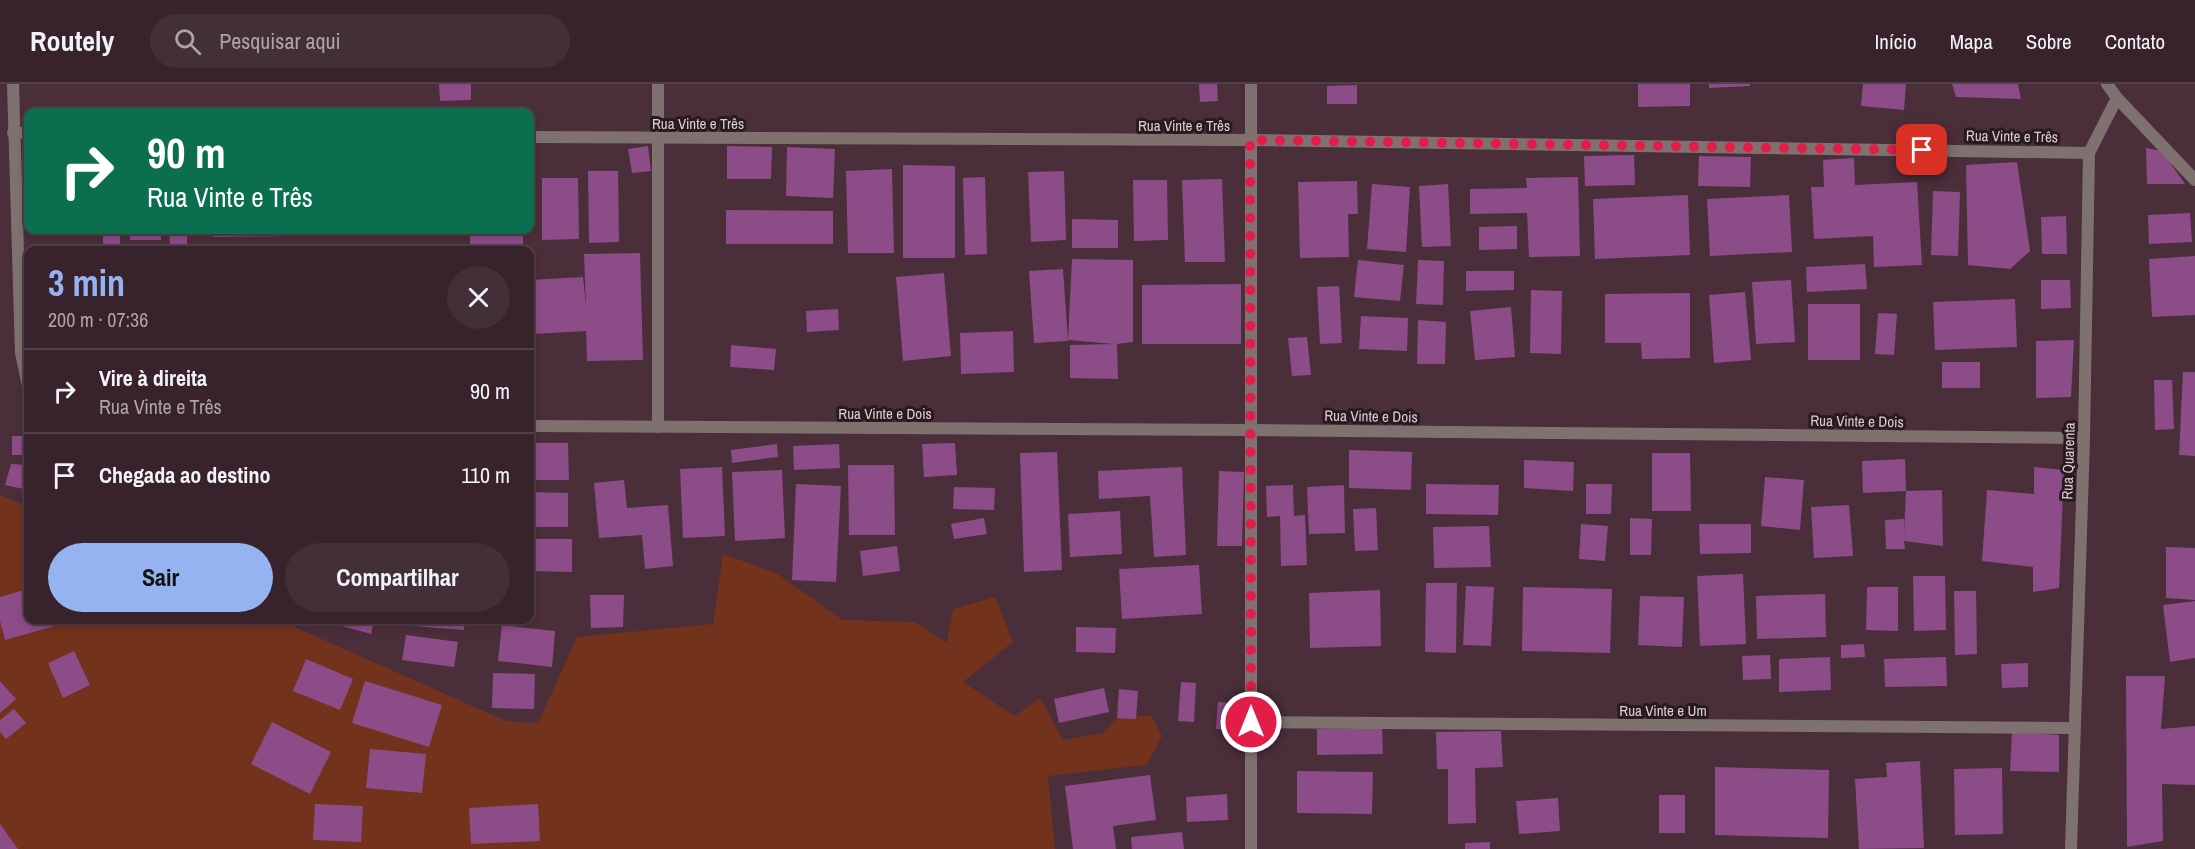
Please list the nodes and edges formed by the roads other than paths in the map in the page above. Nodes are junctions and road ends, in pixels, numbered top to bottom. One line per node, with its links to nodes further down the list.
1 (13, 84): 6 (street)
2 (658, 84): 9 (street)
3 (1251, 84): 10 (street)
4 (2107, 84): 5 (street)
5 (2117, 98): 11 (street, Rua Quarenta); 12 (street)
6 (14, 133): 7 (street); 13 (street)
7 (24, 133)
8 (534, 137): 9 (street, Rua Vinte e Três)
9 (658, 138): 10 (street, Rua Vinte e Três); 15 (street)
10 (1250, 140): 11 (street, Rua Vinte e Três); 16 (street)
11 (2089, 153): 17 (street, Rua Quarenta)
12 (2195, 180)
13 (24, 367)
14 (534, 426): 15 (street, Rua Vinte e Dois)
15 (658, 427): 16 (street, Rua Vinte e Dois)
16 (1250, 430): 17 (street, Rua Vinte e Dois); 18 (street)
17 (2084, 438): 19 (street, Rua Quarenta)
18 (1251, 722): 19 (street, Rua Vinte e Um); 20 (street)
19 (2074, 728): 21 (street, Rua Quarenta)
20 (1251, 849)
21 (2071, 849)

